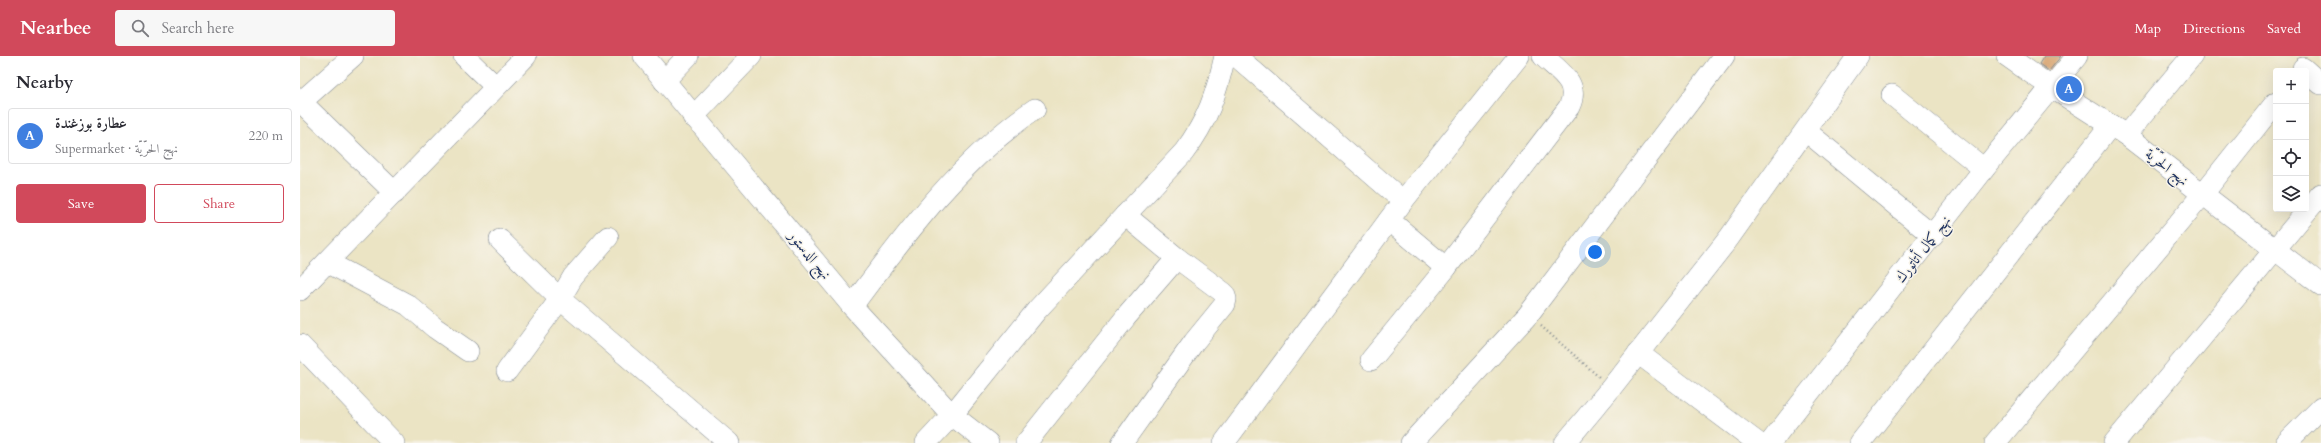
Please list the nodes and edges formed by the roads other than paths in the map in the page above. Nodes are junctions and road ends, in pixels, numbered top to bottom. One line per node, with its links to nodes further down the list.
1 (353, 56): 22 (street)
2 (464, 56): 19 (street)
3 (526, 56): 19 (street)
4 (644, 56): 17 (street, نهج الدستور)
5 (688, 56): 17 (street)
6 (751, 56): 25 (street)
7 (1225, 56): 33 (street)
8 (1236, 56): 32 (street)
9 (1519, 56): 32 (street)
10 (1543, 56): 41 (street)
11 (1724, 56): 60 (street)
12 (1858, 56): 26 (street)
13 (2007, 56): 20 (street, نهج الحرّيّة)
14 (2076, 56): 20 (street, نهج كمال أتاتورك)
15 (2192, 56): 27 (street)
16 (2306, 65): 18 (street)
17 (664, 81): 25 (street, نهج الدستور)
18 (2321, 84)
19 (495, 86): 29 (street)
20 (2051, 87): 27 (street, نهج الحرّيّة); 28 (street, نهج كمال أتاتورك)
21 (1892, 95): 28 (street)
22 (301, 101): 29 (street)
23 (2274, 104): 31 (street)
24 (1035, 109): 45 (street)
25 (693, 117): 45 (street, نهج الدستور)
26 (1806, 130): 35 (street); 48 (street)
27 (2119, 130): 31 (street, نهج الحرّيّة); 64 (street)
28 (1984, 169): 35 (street, نهج كمال أتاتورك)
29 (395, 193): 40 (street)
30 (2321, 194): 38 (street)
31 (2202, 195): 38 (street, نهج الحرّيّة); 65 (street)
32 (1403, 201): 34 (street)
33 (1125, 216): 39 (street); 52 (street)
34 (1389, 220): 41 (street); 59 (street)
35 (1933, 236): 63 (street, نهج كمال أتاتورك)
36 (608, 237): 44 (street)
37 (500, 240): 44 (street)
38 (2276, 250): 42 (street, نهج الحرّيّة); 66 (street)
39 (1177, 258): 57 (street); 58 (street)
40 (327, 262): 43 (street); 47 (street)
41 (1446, 268): 49 (street)
42 (2321, 285)
43 (300, 290)
44 (560, 299): 50 (street); 53 (street)
45 (852, 306): 52 (street, نهج الدستور)
46 (300, 345): 54 (street)
47 (468, 351)
48 (1638, 353): 61 (street); 62 (street)
49 (1371, 360)
50 (507, 371)
51 (2321, 408): 67 (street)
52 (952, 415): 55 (street); 56 (street, نهج الدستور)
53 (725, 442)
54 (394, 443)
55 (926, 443)
56 (988, 443)
57 (1026, 443)
58 (1122, 443)
59 (1224, 443)
60 (1412, 443)
61 (1565, 443)
62 (1758, 443)
63 (1770, 443)
64 (1860, 443)
65 (1995, 443)
66 (2114, 443)
67 (2286, 443)

